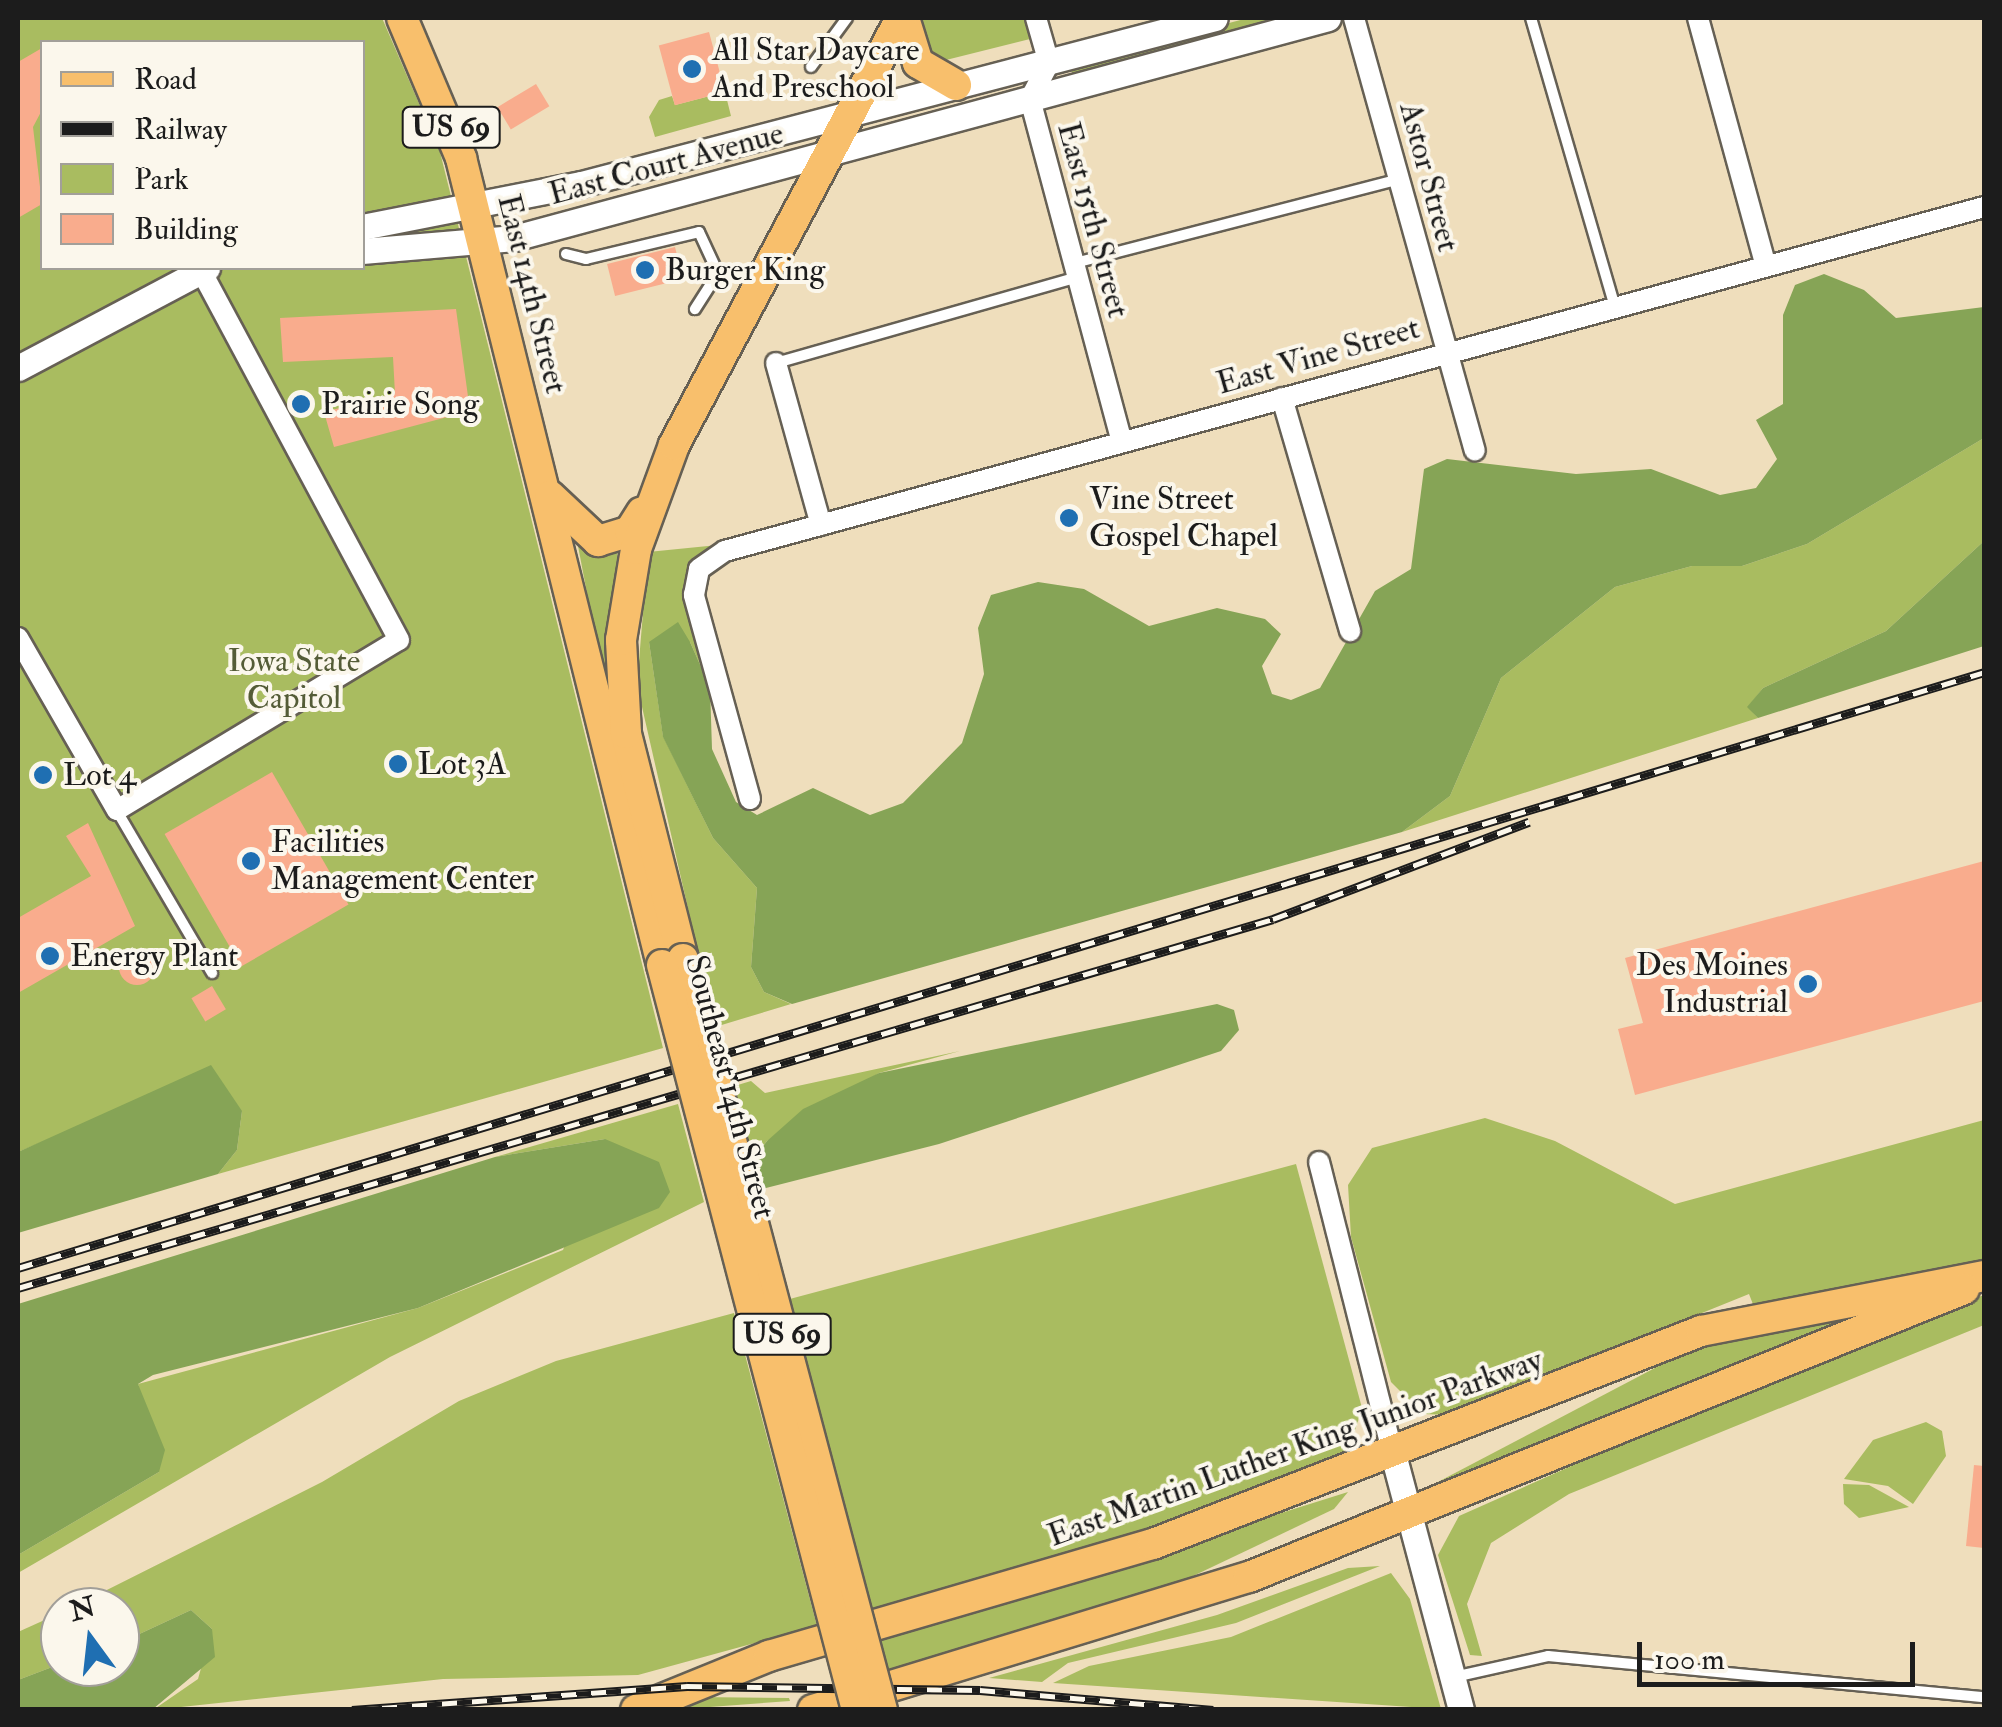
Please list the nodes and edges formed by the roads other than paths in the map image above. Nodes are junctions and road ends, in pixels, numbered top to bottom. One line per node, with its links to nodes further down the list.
1 (402, 18): 17 (main road, East 14th Street / US 69)
2 (847, 18): 11 (lane)
3 (902, 18): 12 (main road); 14 (main road, US 69)
4 (1036, 18): 10 (street)
5 (1215, 18): 10 (street, East Court Avenue)
6 (1328, 18): 13 (street, East Court Avenue)
7 (1354, 18): 16 (street, Astor Street)
8 (1530, 18): 27 (lane)
9 (1698, 18): 23 (street)
10 (1048, 62): 12 (street, East Court Avenue); 13 (street, East 15th Street)
11 (811, 67)
12 (956, 85): 14 (street, East Court Avenue)
13 (1030, 100): 15 (street, East Court Avenue); 26 (street, East 15th Street)
14 (853, 111): 15 (main road, US 69); 17 (street, East Court Avenue)
15 (829, 154): 20 (street, East Court Avenue); 36 (main road, US 69)
16 (1399, 179): 26 (lane); 29 (street, Astor Street)
17 (474, 206): 19 (street, East Court Avenue); 20 (main road, East 14th Street / US 69)
18 (1984, 207): 23 (street, East Vine Street)
19 (365, 226)
20 (481, 243): 21 (street, East Court Avenue); 35 (main road, East 14th Street / US 69)
21 (365, 251)
22 (566, 254): 28 (lane)
23 (1766, 266): 27 (street, East Vine Street)
24 (200, 270): 31 (street)
25 (205, 270): 41 (street)
26 (1076, 270): 30 (lane); 33 (street, East 15th Street)
27 (1615, 307): 29 (street, East Vine Street)
28 (695, 310)
29 (1445, 352): 32 (street, East Vine Street); 34 (street, Astor Street)
30 (776, 363): 37 (street)
31 (18, 368)
32 (1282, 398): 33 (street, East Vine Street); 38 (street)
33 (1122, 442): 37 (street, East Vine Street)
34 (1474, 450)
35 (541, 480): 36 (main road); 42 (main road, Southeast 14th Street / US 69)
36 (650, 500): 42 (main road, Southeast 14th Street / US 69)
37 (821, 525): 40 (street, East Vine Street)
38 (1350, 631)
39 (18, 638): 41 (street)
40 (750, 799)
41 (117, 810): 43 (lane)
42 (673, 962): 52 (main road, Southeast 14th Street / US 69, bridge); 53 (main road, Southeast 14th Street / US 69, bridge)
43 (212, 972)
44 (1319, 1162): 46 (street)
45 (1984, 1278): 46 (main road, East Martin Luther King Junior Parkway); 47 (main road, East Martin Luther King Junior Parkway)
46 (1393, 1454): 47 (street); 50 (main road, East Martin Luther King Junior Parkway)
47 (1409, 1517): 48 (street); 51 (main road, East Martin Luther King Junior Parkway)
48 (1452, 1677): 49 (lane); 54 (street)
49 (1984, 1697)
50 (636, 1710)
51 (813, 1710)
52 (857, 1710)
53 (882, 1710)
54 (1461, 1710)

